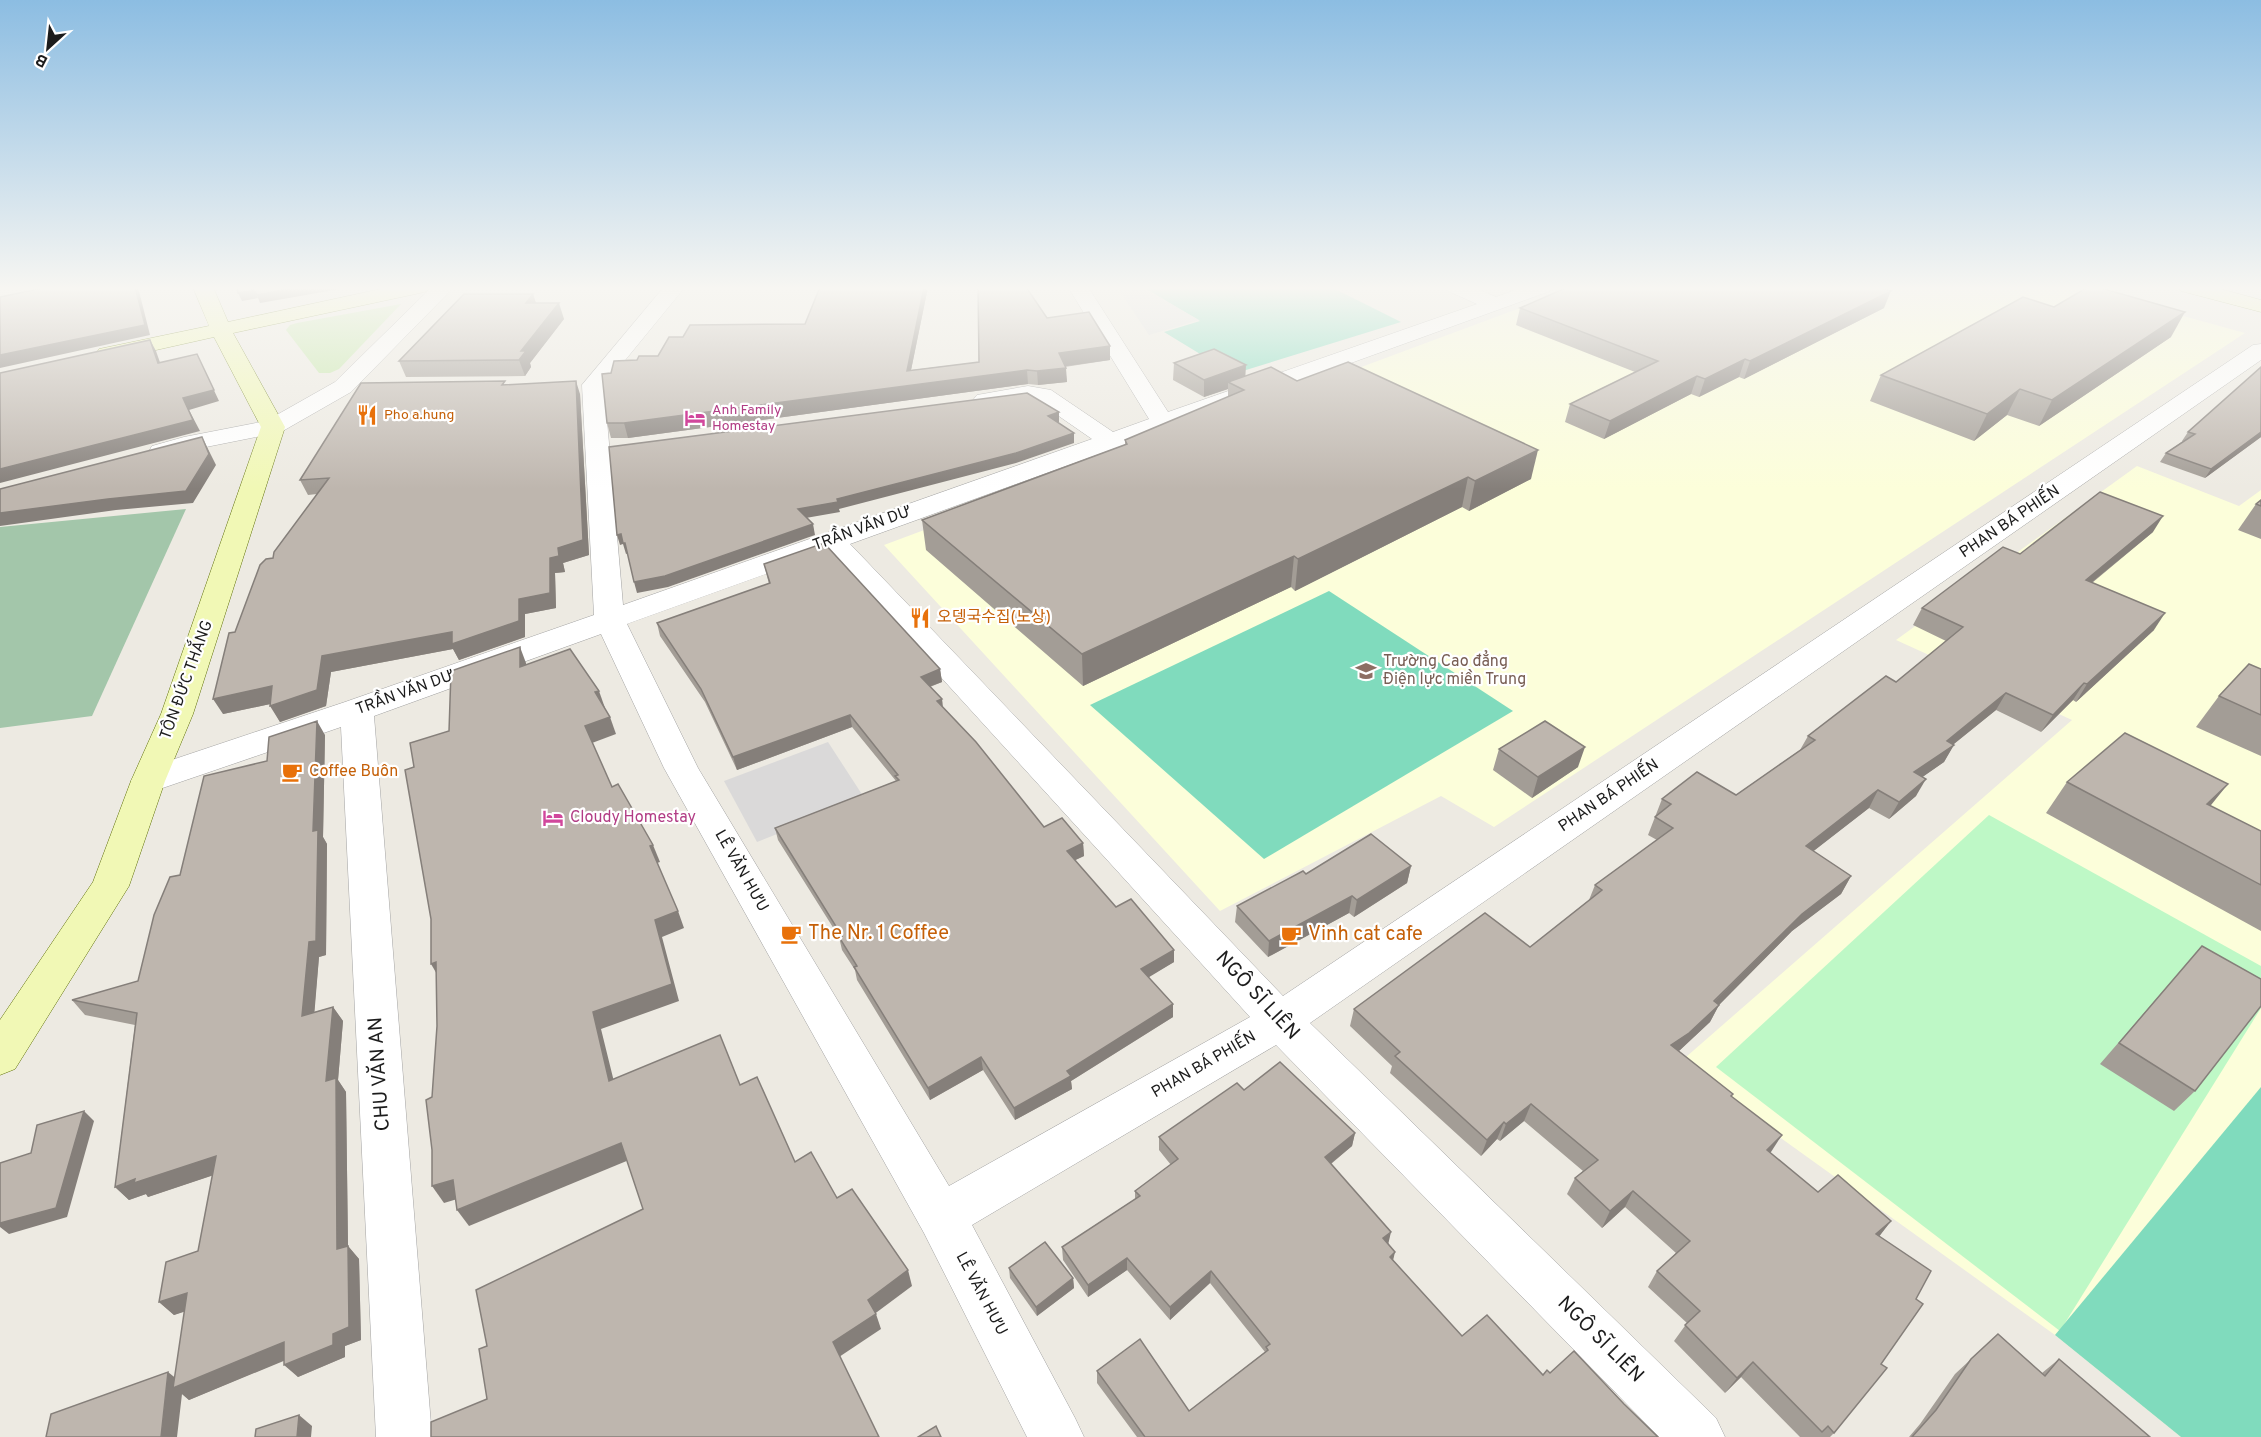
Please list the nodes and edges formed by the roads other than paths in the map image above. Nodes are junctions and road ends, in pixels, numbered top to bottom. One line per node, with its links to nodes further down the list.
1 (105, 354): 8 (street)
2 (233, 354): 13 (street)
3 (376, 354): 10 (street)
4 (611, 354): 17 (street, LÊ VĂN HƯU)
5 (1120, 354): 12 (street)
6 (1355, 354): 12 (street, TRẦN VĂN DƯ)
7 (2255, 354): 20 (street, PHAN BÁ PHIẾN)
8 (87, 358)
9 (379, 386): 10 (street)
10 (343, 387): 13 (street)
11 (967, 402): 14 (street)
12 (1163, 423): 14 (street, TRẦN VĂN DƯ)
13 (273, 427): 15 (street); 19 (street, TÔN ĐỨC THẮNG)
14 (1109, 440): 16 (street, TRẦN VĂN DƯ)
15 (141, 457)
16 (831, 540): 17 (street, TRẦN VĂN DƯ); 20 (street, NGÔ SĨ LIÊN)
17 (609, 620): 18 (street, TRẦN VĂN DƯ); 22 (street, LÊ VĂN HƯU)
18 (357, 710): 19 (street, TRẦN VĂN DƯ); 23 (street, CHU VĂN AN)
19 (148, 781): 21 (street, TÔN ĐỨC THẮNG)
20 (1280, 1021): 22 (street, PHAN BÁ PHIẾN); 25 (street, NGÔ SĨ LIÊN)
21 (0, 1056)
22 (941, 1216): 24 (street, LÊ VĂN HƯU)
23 (404, 1437)
24 (1056, 1437)
25 (1697, 1437)

